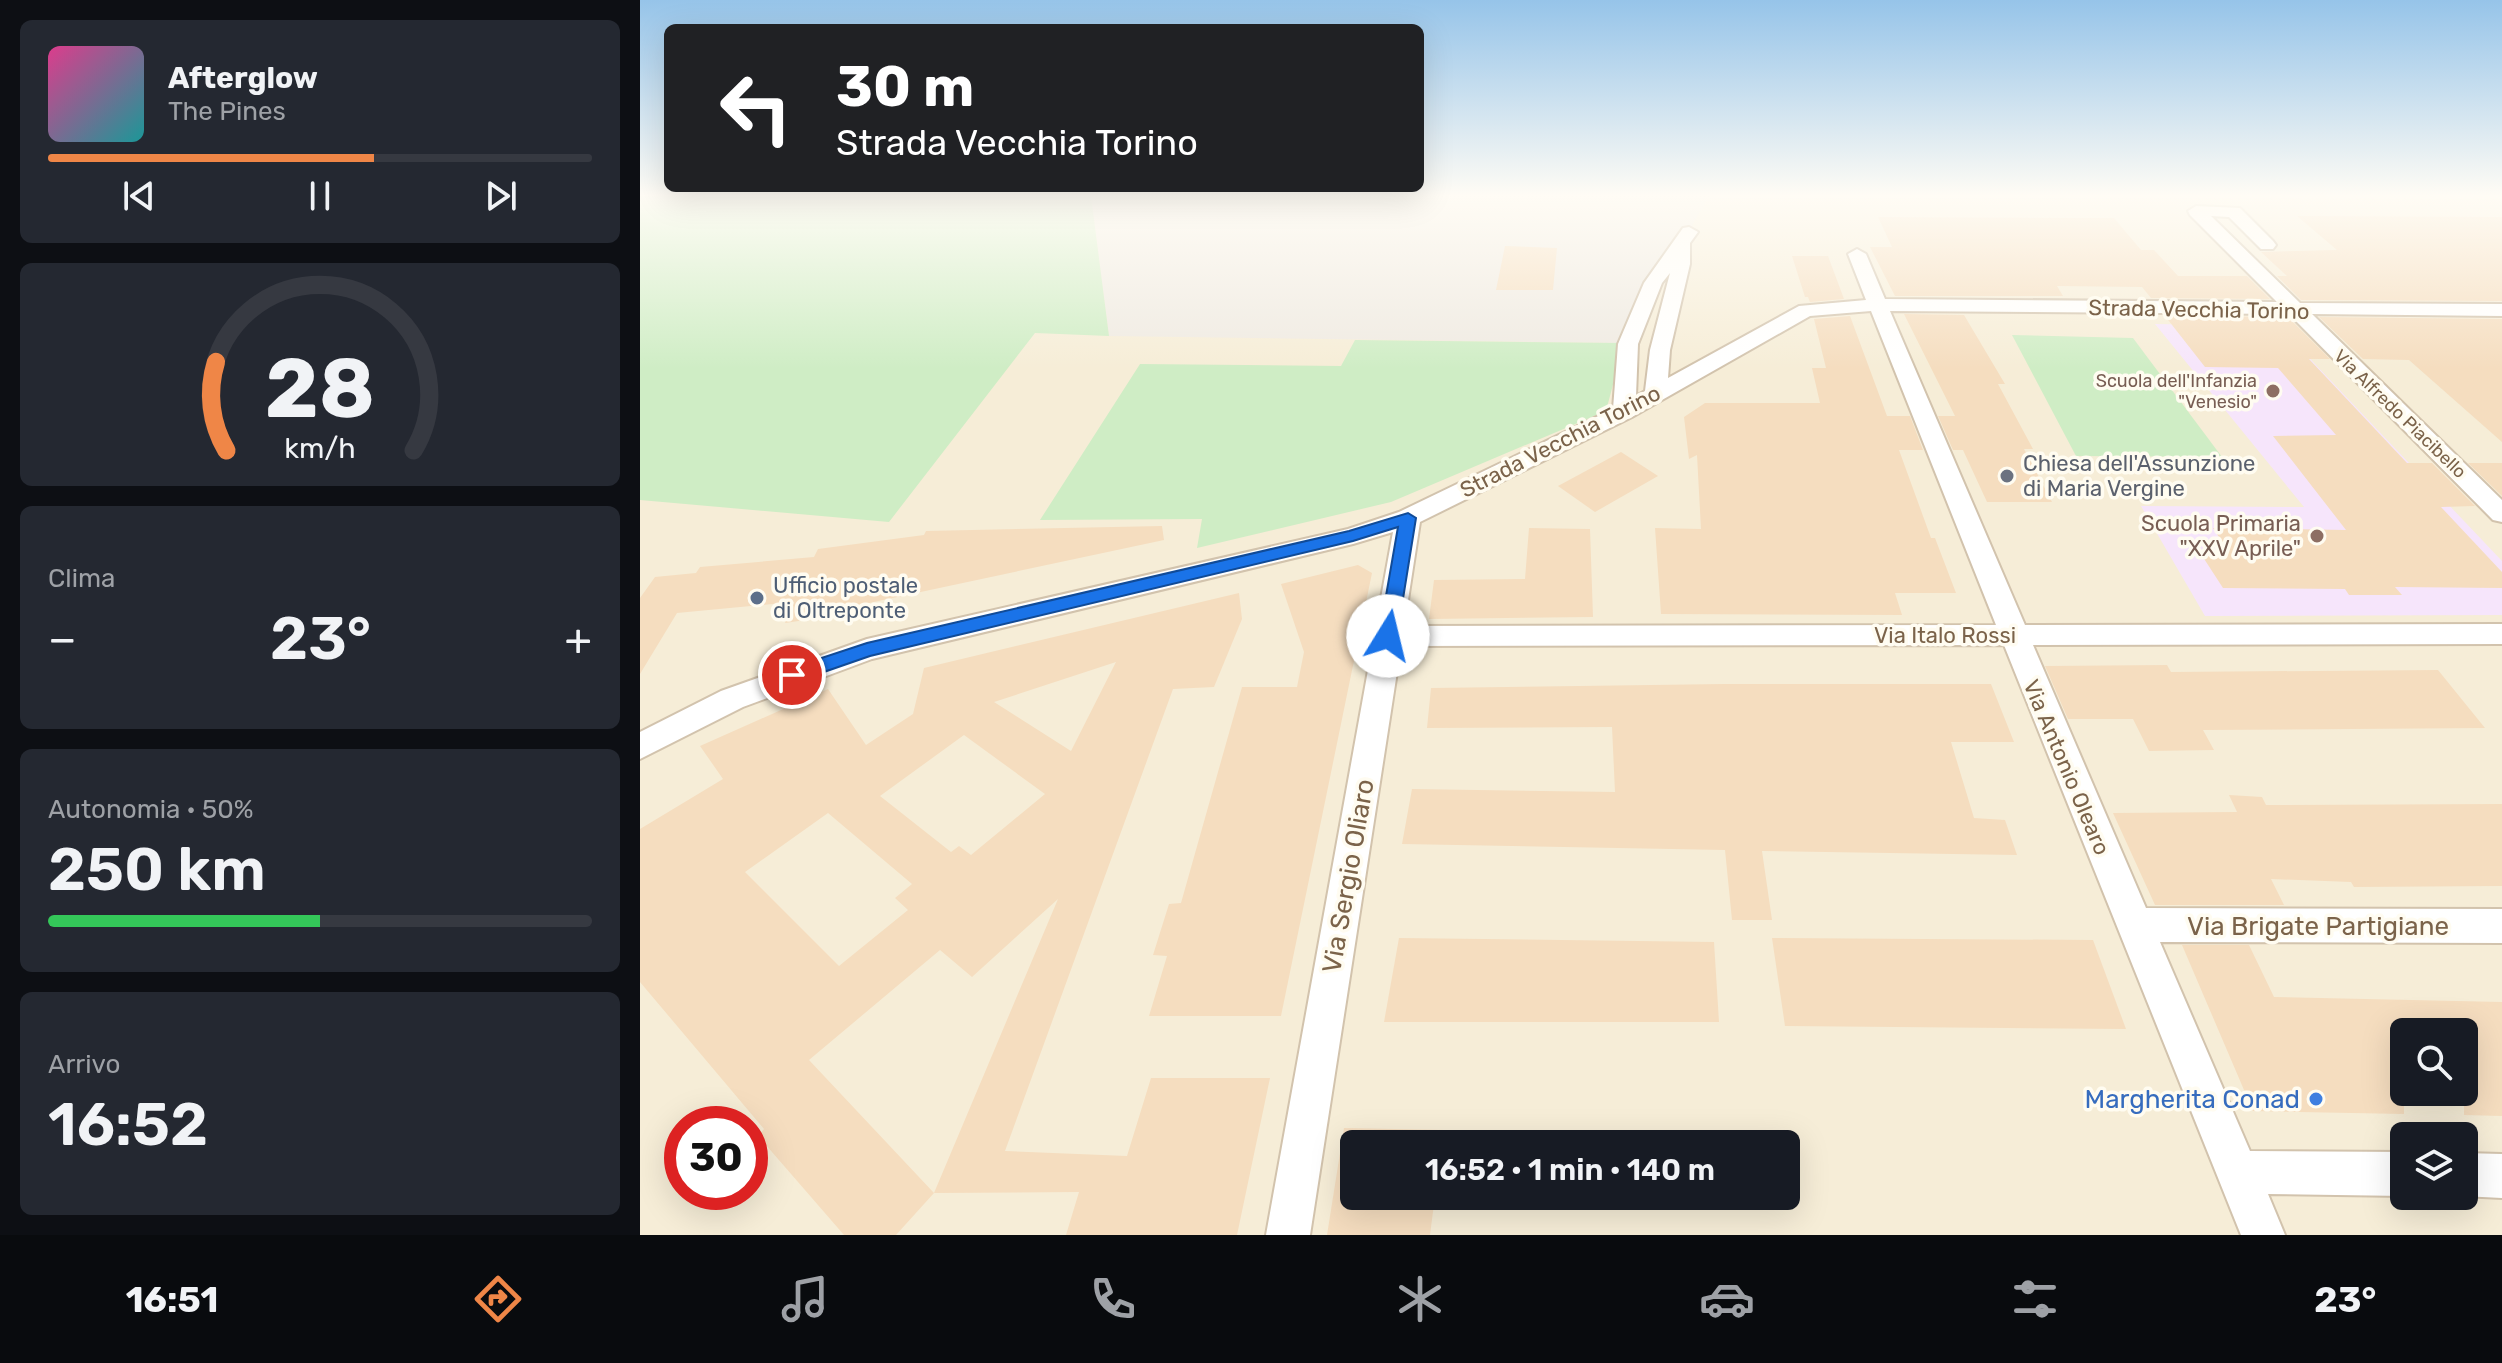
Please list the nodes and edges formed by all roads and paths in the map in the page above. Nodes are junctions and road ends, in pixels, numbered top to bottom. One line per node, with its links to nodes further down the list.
1 (1672, 254): 9 (street)
2 (1683, 254): 8 (street)
3 (1857, 254): 5 (street, Via Antonio Olearo)
4 (2238, 254): 7 (street, Via Alfredo Piacibello)
5 (1880, 305): 7 (street, Strada Vecchia Torino); 8 (street, Strada Vecchia Torino); 13 (street, Via Antonio Olearo)
6 (2502, 310): 7 (street, Strada Vecchia Torino)
7 (2294, 311): 10 (street, Via Alfredo Piacibello)
8 (1656, 394): 9 (street, Strada Vecchia Torino)
9 (1624, 412): 11 (street, Strada Vecchia Torino)
10 (2502, 514)
11 (1408, 518): 14 (street, Via Sergio Oliaro); 15 (street, Strada Vecchia Torino)
12 (2502, 634): 13 (street, Via Italo Rossi)
13 (2012, 635): 14 (street, Via Italo Rossi); 16 (street, Via Antonio Olearo)
14 (1388, 636): 22 (street, Via Sergio Oliaro)
15 (640, 746)
16 (2133, 925): 17 (street, Via Brigate Partigiane); 18 (street, Via Antonio Olearo)
17 (2502, 926)
18 (2237, 1172): 19 (street); 23 (street, Via Antonio Olearo)
19 (2390, 1174)
20 (2478, 1175): 21 (street)
21 (2502, 1176)
22 (1288, 1235)
23 (2263, 1235)

